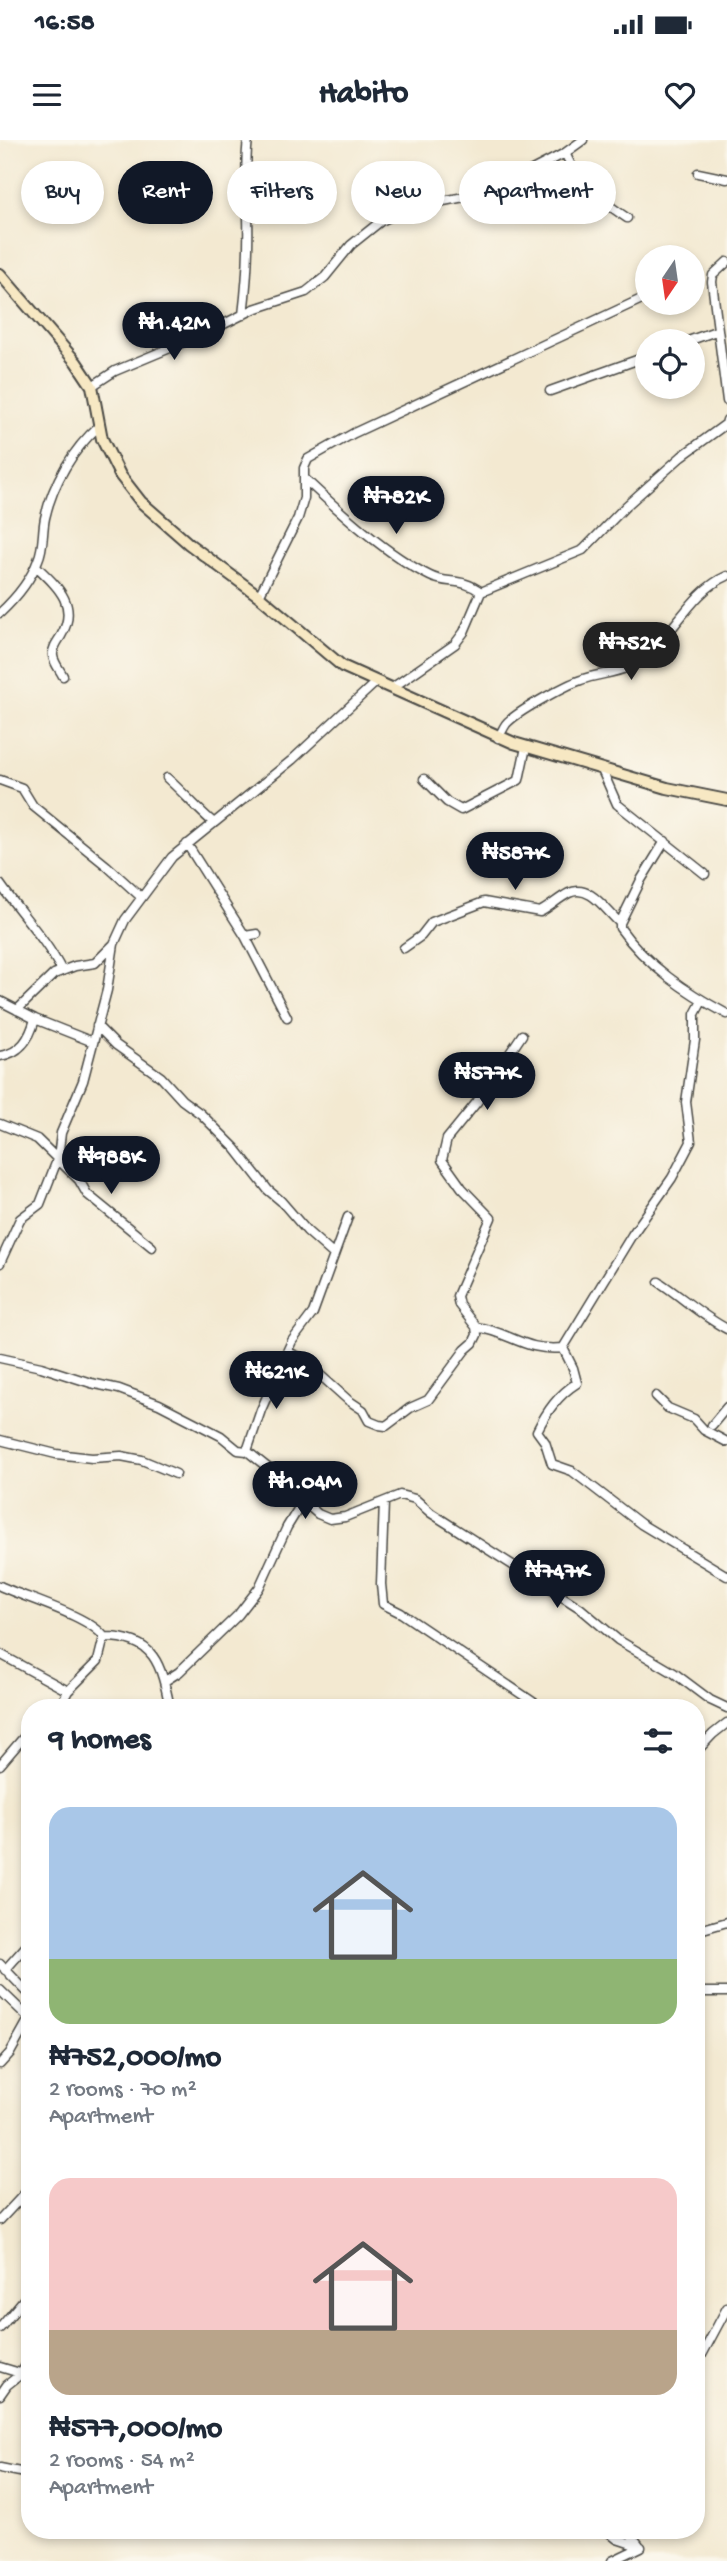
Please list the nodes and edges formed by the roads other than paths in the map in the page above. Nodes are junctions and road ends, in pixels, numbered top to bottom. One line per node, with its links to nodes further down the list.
1 (248, 140): 10 (street)
2 (583, 140): 3 (street)
3 (565, 153): 6 (street); 10 (street)
4 (698, 173): 5 (street)
5 (727, 178)
6 (627, 218)
7 (727, 262): 11 (street)
8 (0, 274): 14 (street)
9 (635, 302): 19 (street)
10 (243, 314): 14 (street)
11 (716, 331): 12 (street); 16 (street)
12 (705, 335)
13 (635, 361): 15 (street)
14 (92, 386): 18 (street)
15 (550, 391)
16 (727, 401)
17 (727, 419): 22 (street)
18 (99, 426): 20 (street); 23 (street)
19 (305, 479): 22 (street); 23 (street)
20 (36, 566): 24 (street); 25 (street)
21 (727, 576): 28 (street)
22 (481, 592): 27 (street)
23 (258, 596): 26 (street)
24 (0, 612)
25 (63, 676)
26 (375, 683): 27 (street); 35 (street)
27 (392, 688): 28 (street)
28 (498, 738): 29 (street)
29 (526, 747): 30 (street); 33 (street)
30 (602, 770): 34 (street); 36 (street)
31 (0, 779): 40 (street)
32 (167, 779): 35 (street)
33 (424, 779)
34 (727, 800)
35 (214, 823): 37 (street)
36 (665, 841): 38 (street); 41 (street)
37 (187, 844): 40 (street); 43 (street)
38 (705, 874)
39 (0, 884): 46 (street)
40 (141, 897): 44 (street)
41 (620, 923): 45 (street); 48 (street)
42 (257, 934): 43 (street)
43 (245, 936): 51 (street)
44 (114, 943): 46 (street); 53 (street)
45 (404, 948)
46 (62, 971): 49 (street)
47 (0, 1001): 49 (street)
48 (702, 1001): 50 (street); 66 (street)
49 (17, 1010): 52 (street)
50 (727, 1014)
51 (287, 1017)
52 (35, 1019): 55 (street); 56 (street)
53 (97, 1026): 55 (street); 61 (street)
54 (522, 1035): 64 (street)
55 (93, 1042): 58 (street)
56 (0, 1056)
57 (0, 1124): 58 (street)
58 (58, 1158): 60 (street); 62 (street)
59 (348, 1217): 61 (street)
60 (152, 1247)
61 (334, 1255): 67 (street)
62 (0, 1263)
63 (659, 1282): 65 (street)
64 (476, 1327): 66 (street); 67 (street)
65 (727, 1329)
66 (563, 1348): 78 (street)
67 (286, 1355): 74 (street)
68 (0, 1358): 74 (street)
69 (656, 1396): 73 (street)
70 (727, 1407): 71 (street)
71 (712, 1426)
72 (0, 1440): 75 (street)
73 (727, 1442)
74 (247, 1451): 76 (street)
75 (176, 1474)
76 (303, 1501): 77 (street); 82 (street)
77 (384, 1502): 86 (street); 87 (street)
78 (727, 1576)
79 (0, 1586): 80 (street)
80 (104, 1637): 82 (street); 83 (street)
81 (0, 1654): 83 (street)
82 (164, 1681): 85 (street)
83 (68, 1691): 84 (street)
84 (64, 1699)
85 (168, 1699)
86 (528, 1699)
87 (727, 1708)
88 (727, 1723): 90 (street)
89 (21, 1740): 91 (street)
90 (705, 1742)
91 (0, 1765)
92 (727, 1922): 93 (street)
93 (705, 1928)
94 (21, 1950): 95 (street)
95 (3, 1967): 96 (street)
96 (21, 1986)
97 (0, 1990): 100 (street)
98 (705, 1992): 99 (street)
99 (727, 1992)
100 (21, 2011)
101 (21, 2033): 102 (street)
102 (0, 2064)
103 (21, 2198): 104 (street)
104 (0, 2220)
105 (21, 2303): 107 (street)
106 (727, 2308): 108 (street)
107 (0, 2328)
108 (705, 2349)
109 (0, 2367): 110 (street)
110 (21, 2373)
111 (21, 2378): 112 (street)
112 (0, 2395)
113 (0, 2468): 114 (street)
114 (21, 2472)
115 (621, 2539): 117 (street)
116 (628, 2539): 117 (street)
117 (615, 2559)

